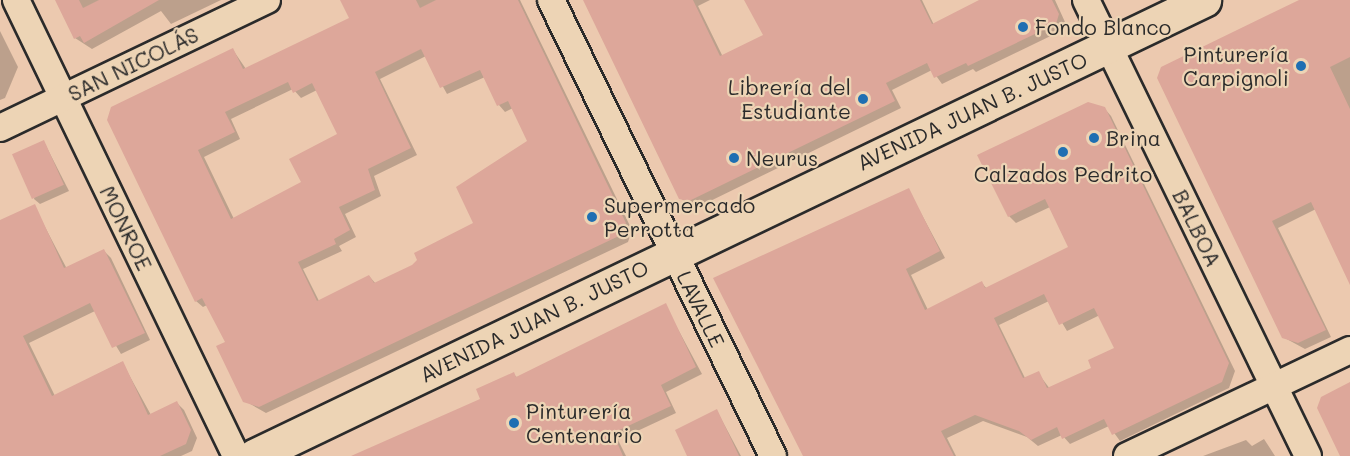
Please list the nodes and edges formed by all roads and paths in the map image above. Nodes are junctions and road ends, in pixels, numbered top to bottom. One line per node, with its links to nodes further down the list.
1 (16, 0): 7 (street, MONROE)
2 (267, 0): 7 (street, SAN NICOLÁS)
3 (551, 0): 9 (street, LAVALLE)
4 (1086, 0): 6 (street, BALBOA)
5 (1204, 0): 6 (main road, AVENIDA JUAN B. JUSTO)
6 (1109, 47): 9 (main road, AVENIDA JUAN B. JUSTO); 11 (street, BALBOA)
7 (63, 98): 8 (street, SAN NICOLÁS); 12 (street, MONROE)
8 (0, 128)
9 (674, 253): 13 (main road, AVENIDA JUAN B. JUSTO); 14 (street, LAVALLE)
10 (1350, 350): 11 (street)
11 (1274, 387): 15 (street); 16 (street, BALBOA)
12 (236, 456)
13 (254, 456)
14 (773, 456)
15 (1127, 456)
16 (1308, 456)

